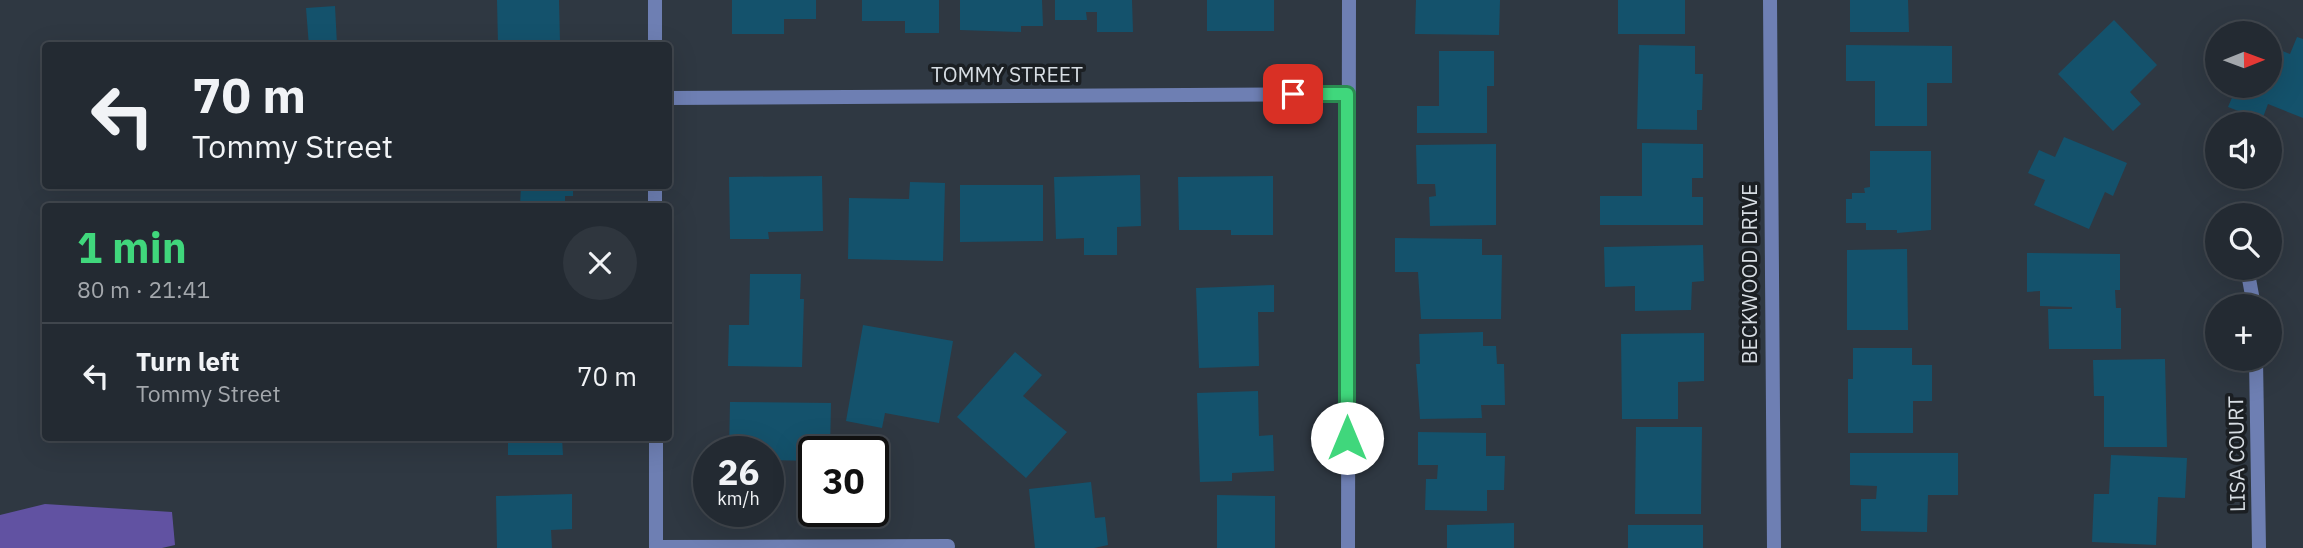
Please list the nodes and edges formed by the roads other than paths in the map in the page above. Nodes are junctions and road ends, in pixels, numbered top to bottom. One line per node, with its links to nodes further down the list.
1 (655, 0): 4 (street)
2 (1349, 0): 5 (street)
3 (1770, 0): 12 (street, BECKWOOD DRIVE)
4 (655, 42)
5 (1347, 94): 6 (street, TOMMY STREET); 11 (street)
6 (672, 98)
7 (2256, 371): 13 (street, LISA COURT)
8 (656, 441): 9 (street)
9 (656, 547): 10 (street)
10 (948, 547)
11 (1348, 548)
12 (1774, 548)
13 (2259, 548)

